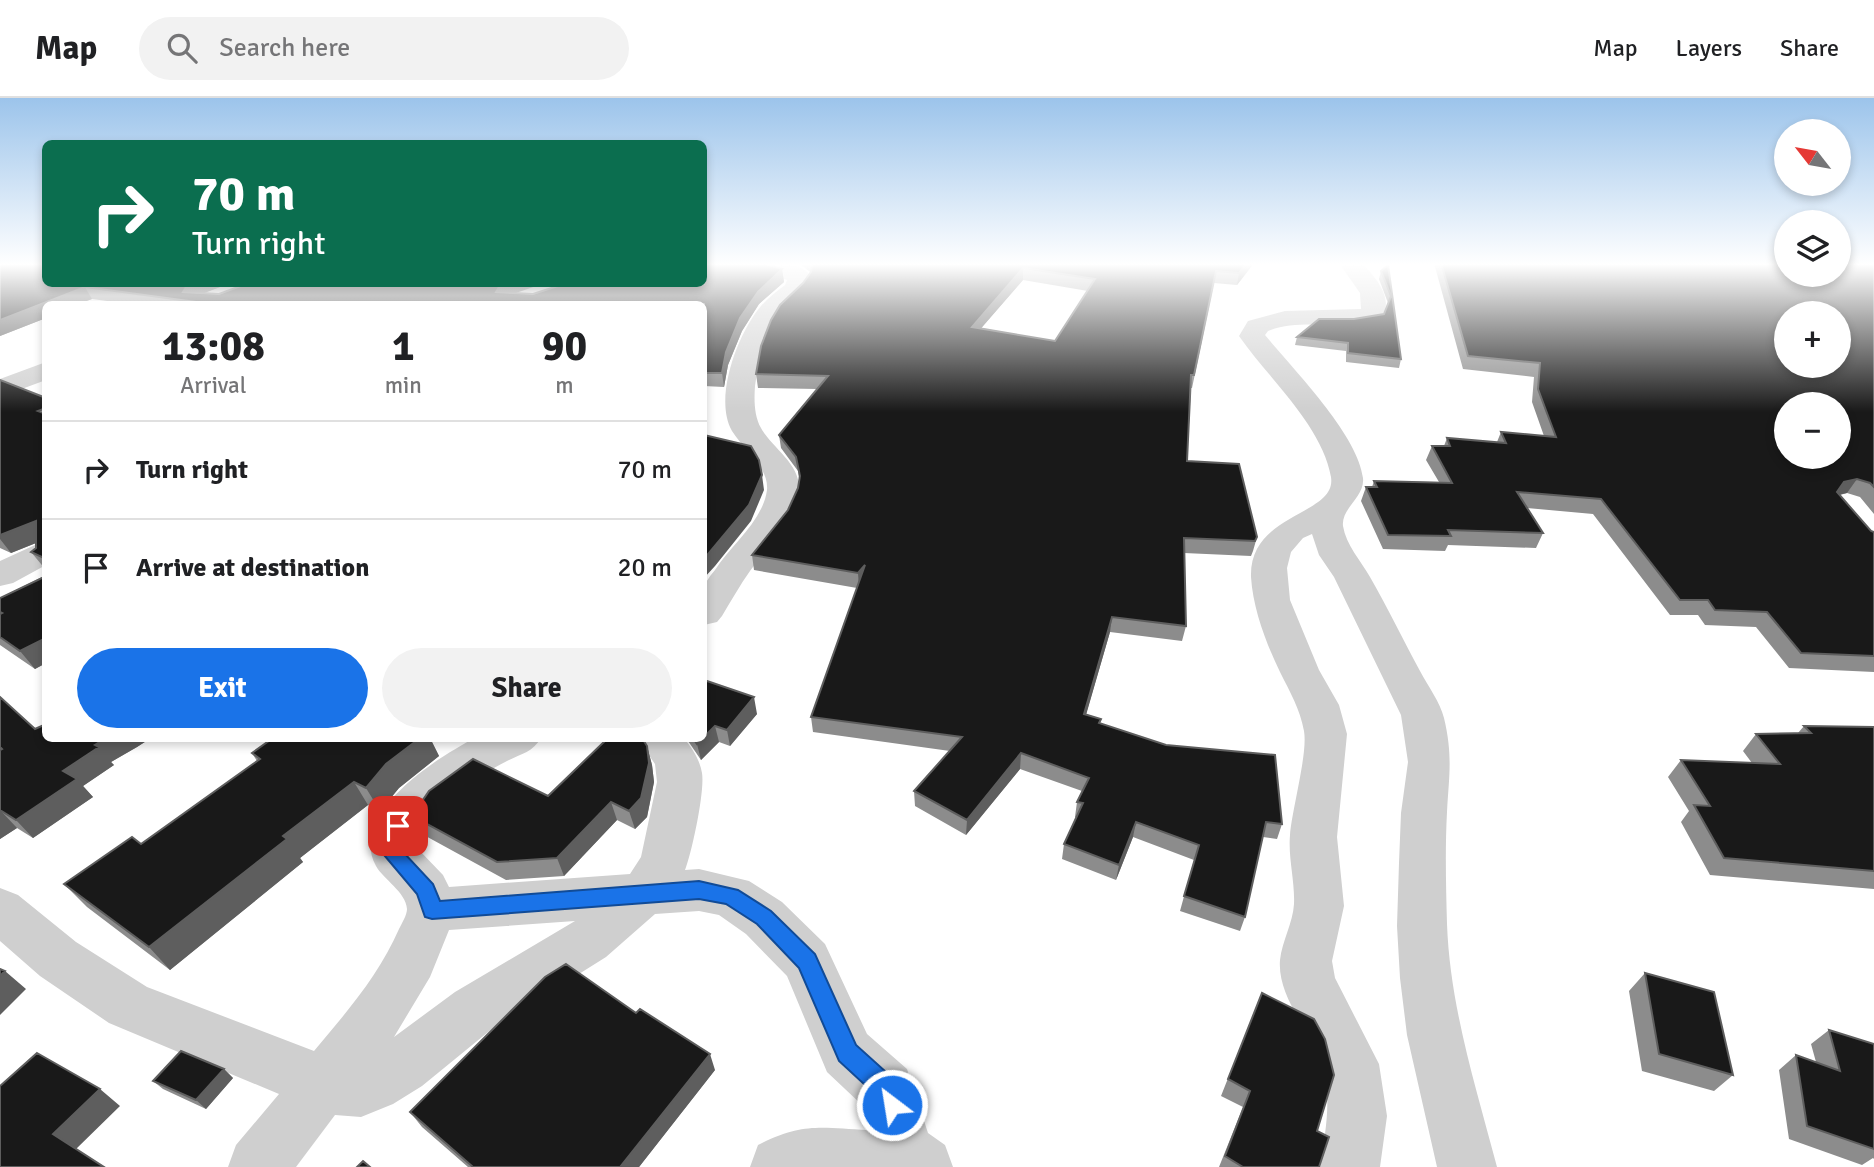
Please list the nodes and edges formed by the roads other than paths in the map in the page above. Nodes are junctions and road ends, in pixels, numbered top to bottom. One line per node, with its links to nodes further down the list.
1 (769, 313): 8 (street)
2 (1373, 313): 5 (street)
3 (42, 372): 4 (street)
4 (0, 388)
5 (1330, 511): 18 (street); 19 (street)
6 (42, 553): 7 (street)
7 (0, 575)
8 (707, 608)
9 (512, 742): 12 (street)
10 (662, 742): 11 (street)
11 (644, 894): 12 (street); 14 (street); 15 (street)
12 (432, 910): 14 (street)
13 (0, 911): 14 (street)
14 (324, 1084): 16 (street)
15 (913, 1158): 17 (street)
16 (258, 1167)
17 (780, 1167)
18 (1350, 1167)
19 (1467, 1167)

